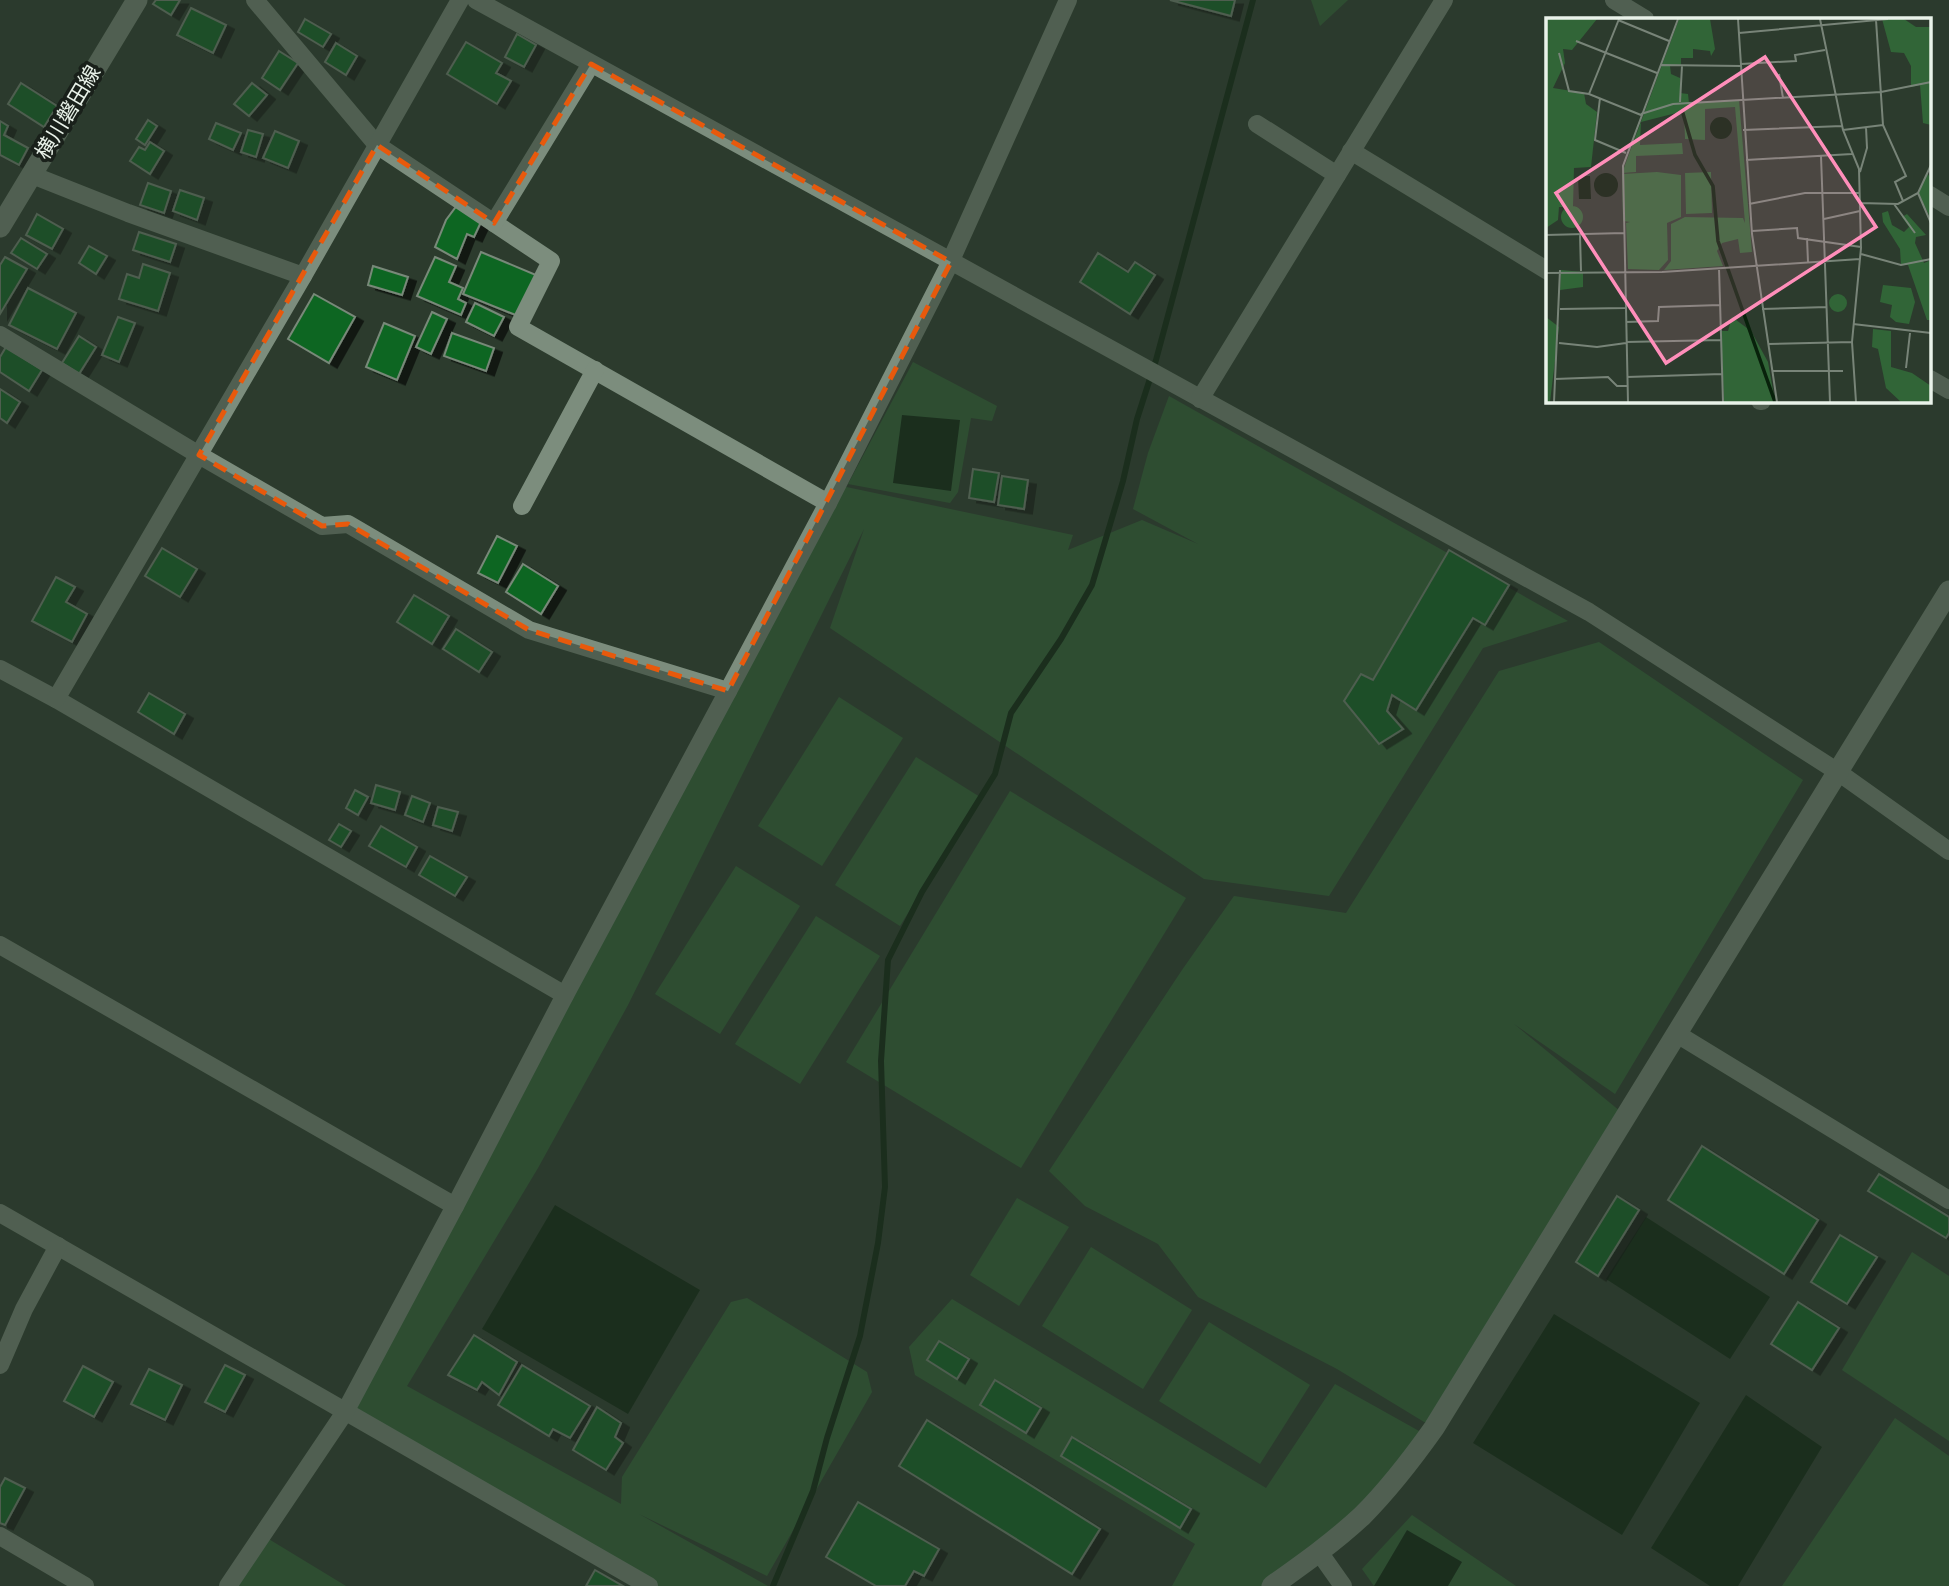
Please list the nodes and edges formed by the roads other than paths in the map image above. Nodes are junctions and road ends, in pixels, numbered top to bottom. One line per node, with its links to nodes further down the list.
1 (137, 0): 13 (street, 横川磐田線)
2 (255, 0): 11 (street)
3 (460, 0): 11 (street)
4 (476, 0): 9 (street)
5 (1068, 0): 19 (street)
6 (1444, 0): 12 (street)
7 (1614, 0): 8 (street)
8 (1644, 18)
9 (591, 64): 17 (street); 19 (street)
10 (1257, 124): 14 (street)
11 (377, 145): 17 (street); 21 (street)
12 (1352, 151): 14 (street); 20 (street)
13 (32, 175): 18 (street, 横川磐田線); 21 (street)
14 (1337, 175): 26 (street)
15 (1932, 196): 16 (street)
16 (1949, 207)
17 (494, 223): 23 (street)
18 (0, 227)
19 (951, 262): 26 (street); 28 (street)
20 (1546, 270)
21 (303, 275): 27 (street)
22 (0, 335): 27 (street)
23 (595, 370): 28 (street); 29 (street)
24 (1932, 380): 25 (street)
25 (1949, 390)
26 (1200, 398): 34 (street)
27 (199, 455): 32 (street); 33 (street)
28 (828, 502): 32 (street)
29 (522, 506)
30 (1949, 591): 34 (street)
31 (0, 669): 33 (street)
32 (728, 691): 37 (street)
33 (56, 699): 37 (street)
34 (1838, 772): 35 (street); 38 (street)
35 (1949, 851)
36 (0, 945): 40 (street)
37 (565, 995): 40 (street)
38 (1677, 1034): 39 (street); 46 (street)
39 (1949, 1200)
40 (455, 1206): 44 (street)
41 (0, 1213): 42 (street)
42 (58, 1246): 43 (street); 44 (street)
43 (0, 1365)
44 (345, 1412): 48 (street); 49 (street)
45 (0, 1536): 47 (street)
46 (1319, 1552): 50 (street); 51 (street)
47 (85, 1586)
48 (228, 1586)
49 (649, 1586)
50 (1272, 1586)
51 (1343, 1586)

